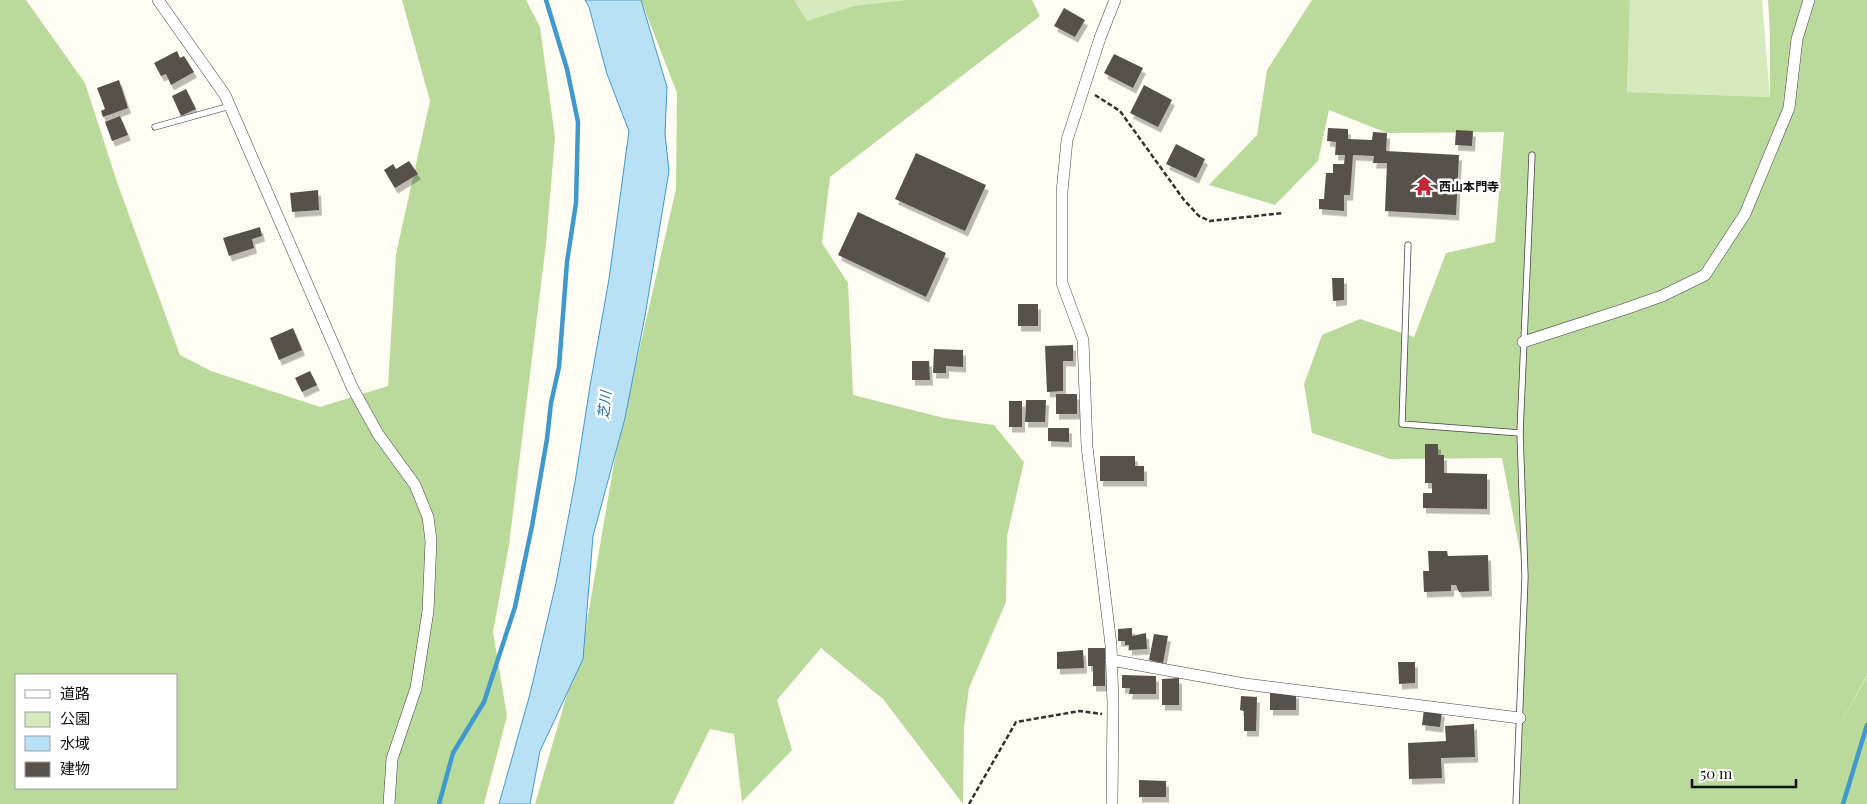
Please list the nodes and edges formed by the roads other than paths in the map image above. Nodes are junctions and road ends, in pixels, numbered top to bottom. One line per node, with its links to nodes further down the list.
1 (158, 0): 4 (street)
2 (1115, 0): 10 (street)
3 (1809, 0): 8 (street)
4 (230, 106): 5 (lane); 12 (street)
5 (155, 127)
6 (1532, 155): 8 (lane)
7 (1408, 246): 9 (lane)
8 (1523, 342): 9 (lane)
9 (1520, 434): 11 (lane)
10 (1112, 660): 11 (street); 13 (street)
11 (1520, 718): 14 (lane)
12 (389, 804)
13 (1112, 804)
14 (1516, 804)

